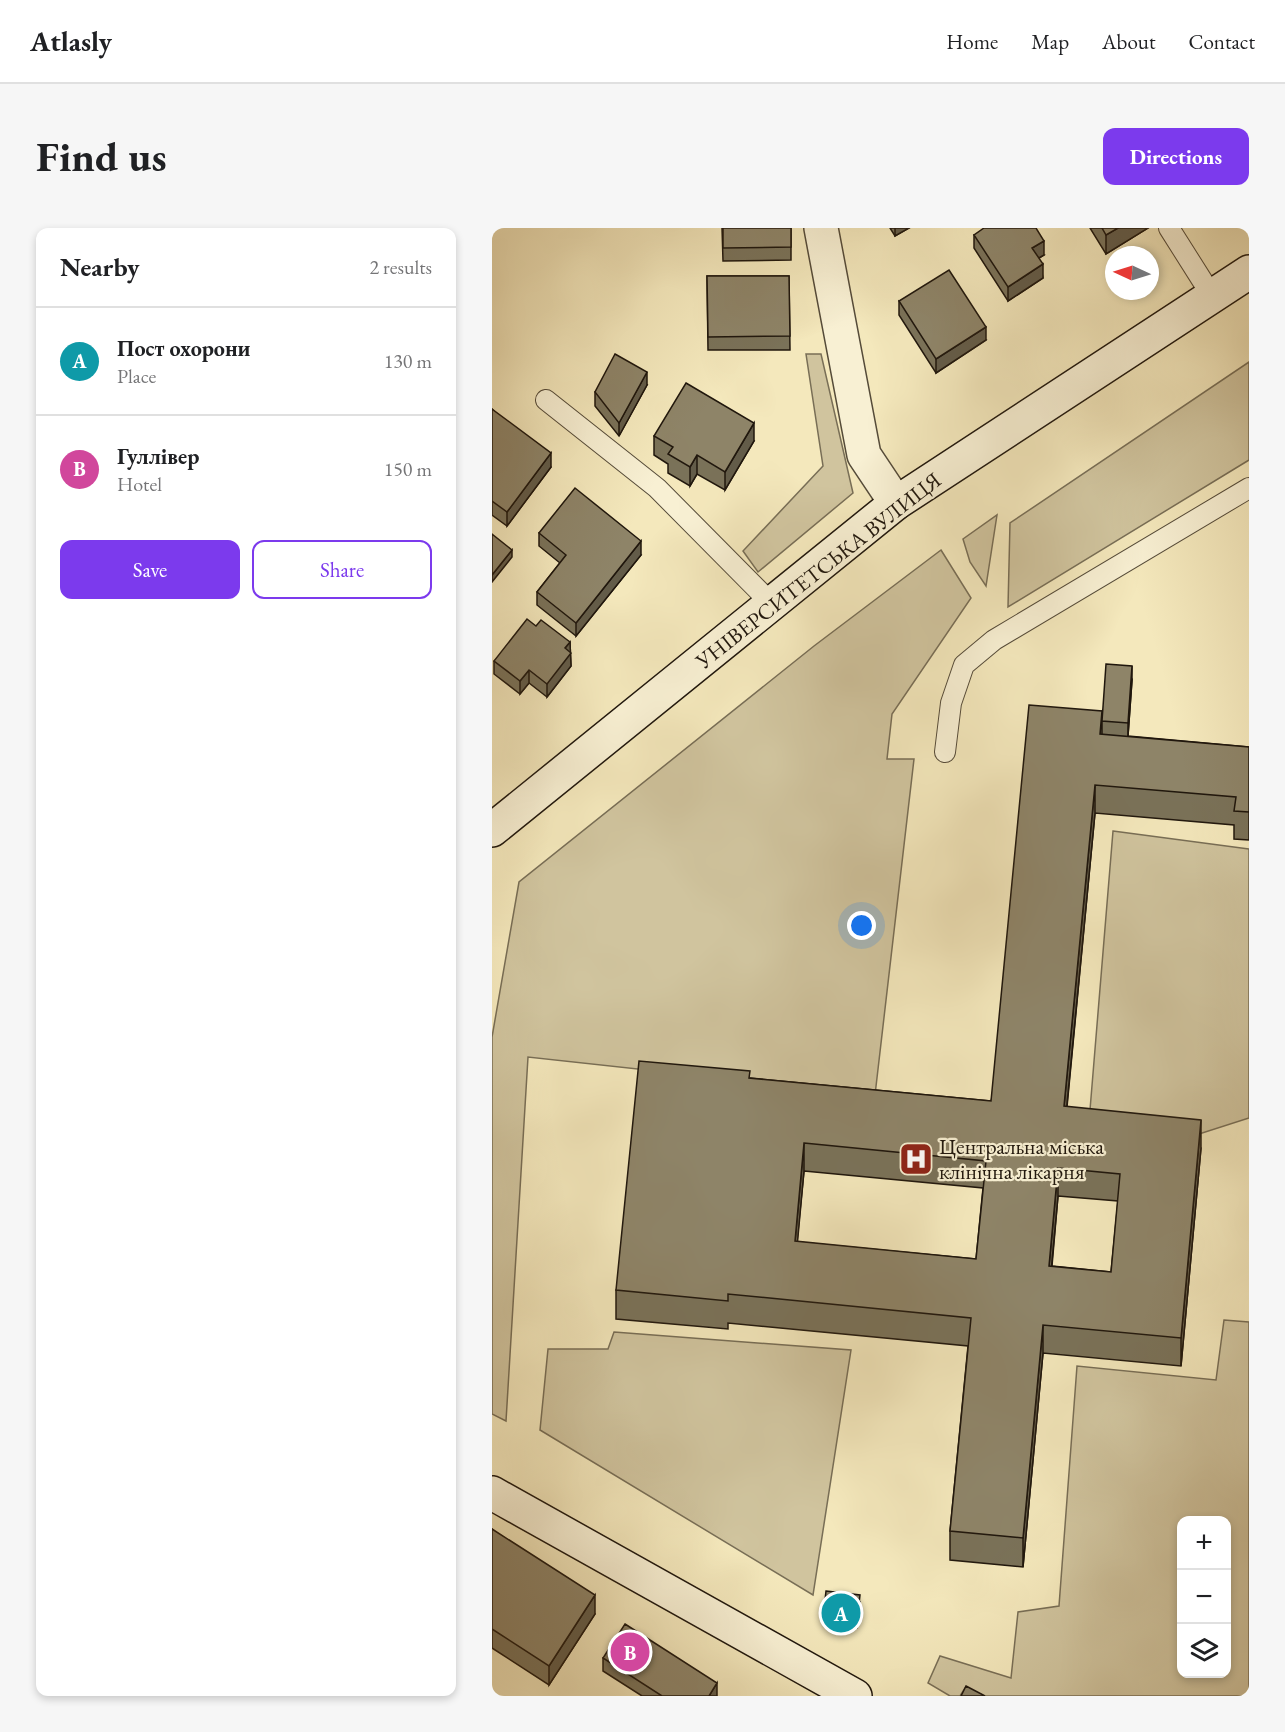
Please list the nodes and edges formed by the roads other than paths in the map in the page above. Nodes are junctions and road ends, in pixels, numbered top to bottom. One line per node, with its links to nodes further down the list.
1 (821, 228): 7 (street)
2 (1169, 228): 4 (lane)
3 (1249, 272): 4 (street, УНІВЕРСИТЕТСЬКА ВУЛИЦЯ)
4 (1212, 296): 7 (street, УНІВЕРСИТЕТСЬКА ВУЛИЦЯ)
5 (546, 400): 8 (lane)
6 (1249, 488): 9 (lane)
7 (896, 503): 8 (street, УНІВЕРСИТЕТСЬКА ВУЛИЦЯ)
8 (772, 604): 10 (street, УНІВЕРСИТЕТСЬКА ВУЛИЦЯ)
9 (945, 752)
10 (492, 830)
11 (492, 1494): 12 (street)
12 (850, 1695)

